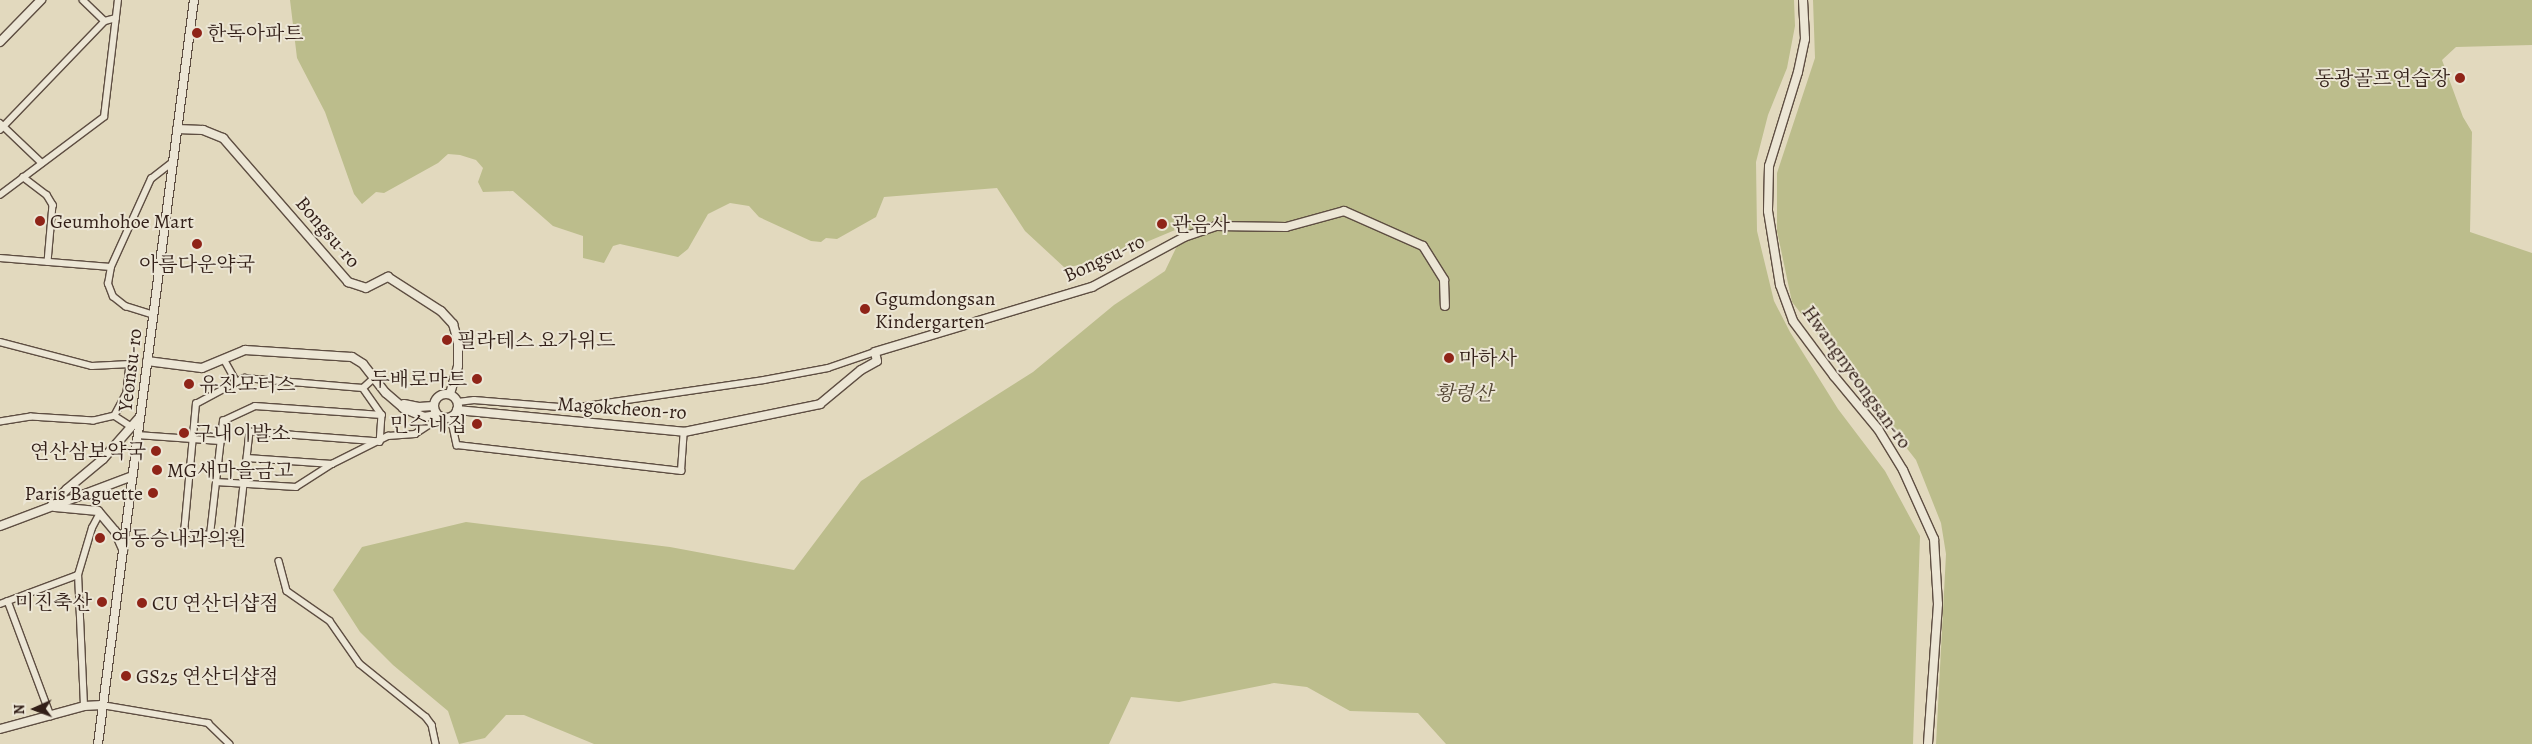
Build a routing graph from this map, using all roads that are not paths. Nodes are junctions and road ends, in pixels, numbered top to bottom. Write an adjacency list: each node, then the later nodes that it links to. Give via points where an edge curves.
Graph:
1 (41, 0): 8 (street)
2 (83, 0): 7 (street)
3 (118, 0): 6 (street)
4 (194, 0): 10 (street, Yeonsu-ro)
5 (1803, 0): 64 (street, Hwangnyeongsan-ro, via 1805,39 1769,166 1768,211 1780,285 1793,321 1878,429 1903,470 1934,539 1938,604)
6 (116, 18): 7 (street); 12 (street, via 104,117)
7 (105, 22): 9 (street)
8 (0, 42)
9 (1, 126): 12 (street)
10 (177, 129): 11 (street, Yeonsu-ro); 27 (street, Bongsu-ro, via 202,130 223,138 348,282 366,288 388,277 441,311 453,324 458,342 458,366)
11 (173, 162): 17 (street, via 151,179); 19 (street, Yeonsu-ro)
12 (42, 163): 13 (street)
13 (23, 177): 14 (street); 16 (street, via 47,195 53,205)
14 (0, 195)
15 (0, 258): 16 (street)
16 (48, 262): 17 (street)
17 (111, 267): 19 (street, via 108,284 113,297 126,307)
18 (1445, 306): 21 (street, Bongsu-ro, via 1444,280 1423,246 1344,212 1286,227 1216,226 1184,237 1092,287)
19 (153, 314): 23 (street, Yeonsu-ro)
20 (0, 342): 32 (street, via 92,366 130,364 127,393)
21 (875, 352): 30 (street, via 828,368 764,380 572,408 474,400); 38 (street, Magokcheon-ro, via 877,361 820,404)
22 (224, 359): 23 (street, via 202,368); 24 (street, via 245,350 352,357 363,364); 25 (street)
23 (147, 361): 34 (street, Yeonsu-ro)
24 (374, 378): 26 (street); 28 (street)
25 (237, 382): 26 (street, via 244,378); 40 (street, via 196,404)
26 (363, 388): 31 (street)
27 (450, 394): 29 (street, via 439,396); 30 (street)
28 (397, 403): 29 (street, via 419,408); 33 (street, via 418,416)
29 (433, 406): 33 (street)
30 (457, 406): 35 (street); 38 (street, Magokcheon-ro)
31 (382, 415): 41 (street, via 254,406 223,421); 42 (street)
32 (115, 416): 36 (street, via 94,421 31,417); 37 (street)
33 (438, 416): 35 (street); 42 (street, via 415,434 397,433)
34 (140, 417): 37 (street); 39 (street, Yeonsu-ro)
35 (451, 417): 38 (street, via 457,445 681,471)
36 (0, 422)
37 (132, 427): 48 (street, via 104,460)
38 (684, 432)
39 (138, 435): 40 (street); 45 (street, Yeonsu-ro)
40 (193, 439): 41 (street); 51 (street, via 184,533)
41 (220, 441): 46 (street)
42 (380, 442): 43 (street, via 250,432); 44 (street)
43 (247, 458): 44 (street); 47 (street)
44 (332, 464): 47 (street, via 296,487)
45 (132, 476): 48 (street); 52 (street, Yeonsu-ro)
46 (216, 482): 47 (street); 51 (street)
47 (244, 483): 51 (street, via 238,538)
48 (51, 506): 49 (street); 50 (street)
49 (100, 513): 52 (street, via 115,531); 54 (street, via 92,528)
50 (0, 526)
51 (210, 535)
52 (123, 549): 57 (street, Yeonsu-ro)
53 (279, 561): 63 (street, via 287,591 330,621 360,664 426,717 432,725)
54 (78, 575): 55 (street); 58 (street)
55 (8, 601): 56 (street); 59 (street)
56 (0, 604)
57 (102, 705): 58 (street); 61 (street, Yeonsu-ro); 62 (street, via 208,723)
58 (84, 706): 59 (street)
59 (51, 716): 60 (street)
60 (0, 729)
61 (98, 744)
62 (230, 744)
63 (436, 744)
64 (1928, 744)

